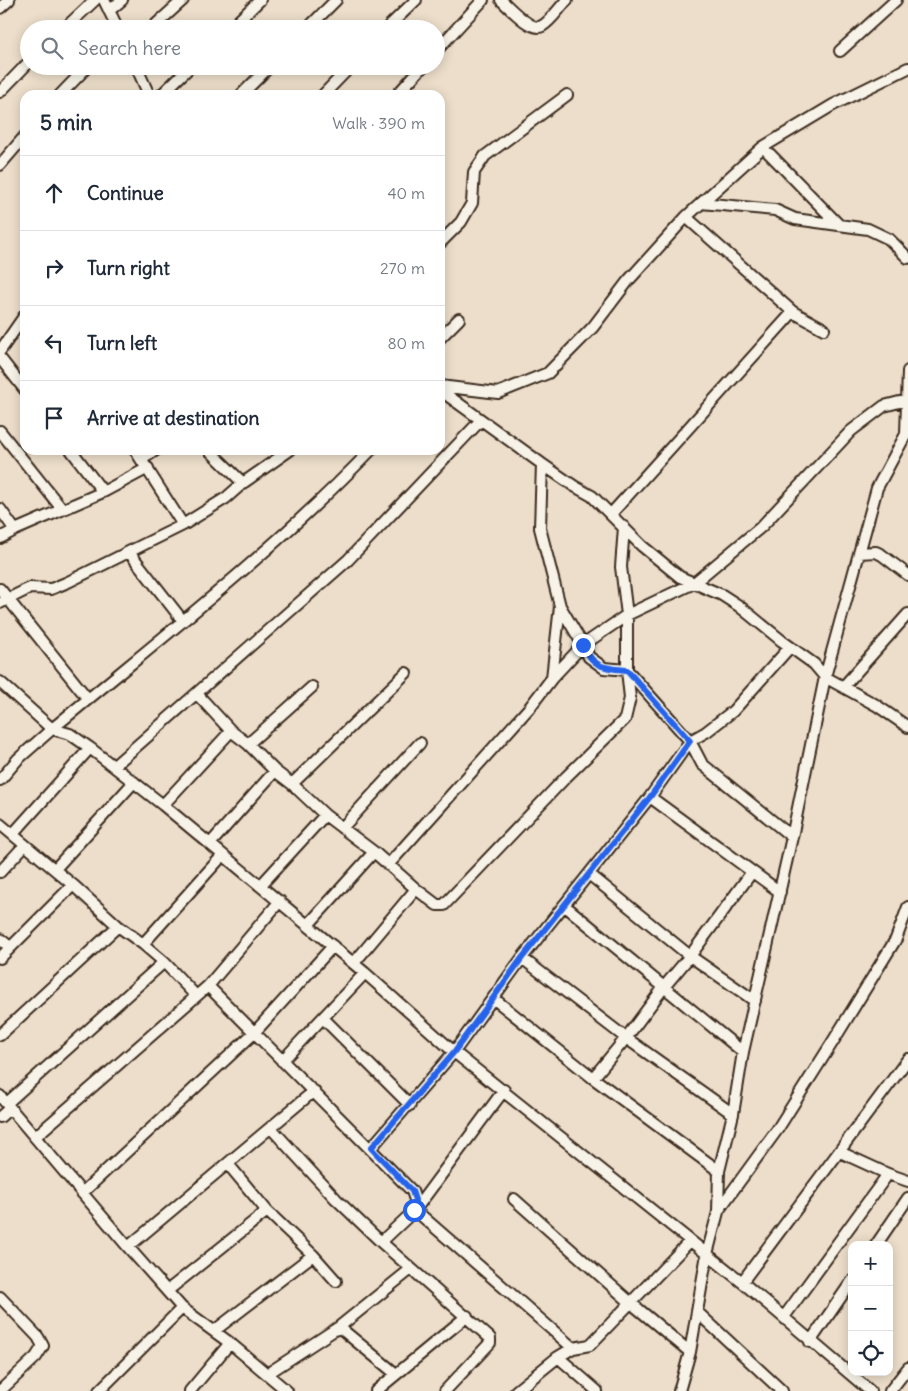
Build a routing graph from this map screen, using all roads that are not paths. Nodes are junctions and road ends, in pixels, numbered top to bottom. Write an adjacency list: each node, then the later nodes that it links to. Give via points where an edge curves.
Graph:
1 (9, 0): 13 (street)
2 (94, 0): 15 (street)
3 (104, 0): 14 (street)
4 (122, 0): 14 (street)
5 (183, 0): 17 (street)
6 (260, 0): 18 (street)
7 (336, 0): 19 (street)
8 (416, 0): 20 (street)
9 (483, 0): 21 (street)
10 (500, 0): 11 (street, via 528,24 537,27 543,25)
11 (566, 0)
12 (896, 0): 22 (street)
13 (0, 8)
14 (109, 11): 16 (street)
15 (73, 20)
16 (114, 20)
17 (161, 20)
18 (239, 20)
19 (317, 20)
20 (395, 20)
21 (445, 41)
22 (840, 51)
23 (908, 68): 40 (street, via 833,105)
24 (20, 71): 37 (street)
25 (80, 75): 31 (street)
26 (140, 75): 32 (street)
27 (182, 75): 33 (street)
28 (261, 75): 34 (street)
29 (342, 75): 35 (street)
30 (415, 75): 36 (street)
31 (66, 90)
32 (147, 90)
33 (167, 90)
34 (246, 90)
35 (328, 90)
36 (401, 90)
37 (0, 92)
38 (567, 95): 45 (street, via 485,156 474,172 472,202 461,222)
39 (20, 142): 41 (street)
40 (762, 147): 42 (street); 44 (street)
41 (0, 165)
42 (701, 203): 43 (street); 44 (street, via 775,210 795,219)
43 (686, 217): 47 (street); 56 (street, via 628,281 593,327 548,373 498,393)
44 (838, 224): 46 (street, via 868,229 889,239)
45 (445, 238)
46 (908, 258)
47 (793, 312): 50 (street); 73 (street)
48 (459, 319): 51 (street)
49 (20, 322): 52 (street)
50 (824, 329)
51 (445, 333)
52 (0, 351)
53 (0, 358): 55 (street)
54 (908, 370): 58 (street)
55 (20, 384)
56 (445, 387)
57 (445, 394): 59 (street)
58 (907, 400): 79 (street, via 906,434 877,488); 81 (street, via 884,406 851,431 761,527)
59 (481, 420): 68 (street); 97 (street, via 348,560)
60 (0, 431): 72 (street)
61 (75, 455): 70 (street)
62 (139, 455): 67 (street)
63 (152, 455): 67 (street)
64 (214, 455): 69 (street)
65 (283, 455): 69 (street)
66 (366, 455): 87 (street, via 267,550)
67 (145, 464): 70 (street); 74 (street)
68 (542, 464): 73 (street, via 592,496); 84 (street, via 540,528)
69 (243, 483): 74 (street, via 226,498)
70 (103, 492): 72 (street)
71 (0, 509): 76 (street)
72 (62, 509): 76 (street)
73 (611, 514): 75 (street)
74 (183, 525): 78 (street)
75 (624, 527): 81 (street, via 662,564 680,577); 86 (street, via 621,567)
76 (15, 530): 77 (street)
77 (0, 538)
78 (129, 552): 83 (street, via 68,582 51,588 30,588); 87 (street)
79 (859, 553): 80 (street, via 876,552); 92 (street)
80 (908, 575)
81 (694, 582): 86 (street); 89 (street, via 739,606)
82 (0, 590): 83 (street)
83 (3, 600): 98 (street)
84 (560, 606): 88 (street); 93 (street)
85 (908, 614): 95 (street)
86 (627, 615): 88 (street); 90 (street)
87 (183, 621): 98 (street)
88 (583, 645): 90 (street, via 589,658 604,668); 93 (street)
89 (790, 647): 92 (street, via 814,664); 102 (street, via 733,711)
90 (627, 670): 102 (street); 129 (street, via 630,698 625,719 452,899 444,905 437,905)
91 (406, 673): 110 (street)
92 (825, 677): 95 (street); 117 (street)
93 (552, 678): 122 (street, via 530,707)
94 (0, 682): 100 (street)
95 (844, 686): 99 (street)
96 (312, 687): 104 (street)
97 (197, 694): 101 (street); 106 (street)
98 (88, 699): 100 (street)
99 (908, 727)
100 (52, 729): 105 (street, via 70,734); 108 (street)
101 (231, 730): 104 (street); 112 (street)
102 (690, 741): 111 (street); 117 (street, via 702,764)
103 (420, 743): 115 (street)
104 (248, 744): 107 (street)
105 (90, 748): 106 (street); 116 (street)
106 (114, 766): 109 (street)
107 (275, 771): 110 (street); 118 (street)
108 (0, 780)
109 (134, 782): 112 (street); 123 (street)
110 (292, 784): 113 (street)
111 (650, 797): 125 (street); 126 (street)
112 (163, 805): 118 (street)
113 (325, 815): 115 (street); 128 (street)
114 (0, 824): 116 (street)
115 (342, 828): 120 (street)
116 (13, 834): 119 (street)
117 (792, 836): 130 (street)
118 (210, 844): 121 (street)
119 (25, 845): 123 (street); 124 (street)
120 (374, 852): 122 (street); 134 (street)
121 (223, 855): 128 (street); 137 (street)
122 (388, 865): 129 (street)
123 (55, 869): 127 (street)
124 (0, 872)
125 (752, 872): 130 (street); 140 (street)
126 (589, 874): 132 (street); 140 (street)
127 (73, 885): 135 (street); 139 (street)
128 (261, 885): 131 (street)
129 (416, 889): 144 (street)
130 (780, 892): 150 (street)
131 (280, 901): 134 (street); 146 (street)
132 (564, 905): 142 (street); 147 (street)
133 (908, 907): 179 (street, via 896,939 842,1027 777,1130)
134 (308, 925): 138 (street)
135 (118, 926): 137 (street); 153 (street)
136 (0, 938): 139 (street)
137 (143, 944): 143 (street)
138 (333, 946): 144 (street); 152 (street)
139 (10, 947): 141 (street)
140 (690, 956): 147 (street); 150 (street)
141 (0, 958)
142 (522, 958): 149 (street); 154 (street)
143 (164, 962): 148 (street); 162 (street)
144 (354, 963): 145 (street)
145 (365, 973): 151 (street); 155 (street)
146 (208, 986): 148 (street); 152 (street)
147 (664, 987): 154 (street); 156 (street)
148 (196, 996): 167 (street)
149 (493, 998): 155 (street); 159 (street)
150 (755, 1001): 156 (street)
151 (323, 1018): 158 (street); 163 (street)
152 (254, 1033): 158 (street); 174 (street)
153 (0, 1035)
154 (626, 1038): 159 (street); 164 (street)
155 (454, 1052): 160 (street); 163 (street)
156 (743, 1052): 164 (street)
157 (908, 1060): 169 (street)
158 (282, 1061): 161 (street)
159 (593, 1078): 171 (street)
160 (504, 1090): 177 (street); 180 (street)
161 (314, 1091): 166 (street); 168 (street)
162 (6, 1102): 165 (street); 167 (street)
163 (410, 1105): 168 (street)
164 (733, 1114): 171 (street)
165 (0, 1117)
166 (271, 1128): 170 (street); 182 (street, via 336,1200)
167 (36, 1136): 174 (street)
168 (371, 1148): 177 (street, via 412,1191)
169 (840, 1152): 172 (street); 188 (street)
170 (228, 1164): 178 (street); 183 (street)
171 (719, 1171): 179 (street)
172 (888, 1174): 173 (street); 196 (street)
173 (908, 1181)
174 (82, 1193): 183 (street)
175 (908, 1198): 181 (street)
176 (514, 1199): 192 (street)
177 (414, 1210): 182 (street); 201 (street)
178 (267, 1211): 185 (street); 190 (street)
179 (718, 1212): 184 (street)
180 (690, 1240): 184 (street); 192 (street)
181 (879, 1241)
182 (381, 1242): 186 (street)
183 (128, 1247): 190 (street)
184 (708, 1254): 188 (street); 194 (street)
185 (313, 1255): 187 (street); 198 (street)
186 (410, 1268): 195 (street); 197 (street)
187 (336, 1281)
188 (742, 1282): 196 (street)
189 (849, 1286): 199 (street)
190 (167, 1291): 193 (street)
191 (0, 1297): 208 (street, via 43,1346 36,1357)
192 (631, 1304): 201 (street, via 590,1345); 202 (street)
193 (182, 1308): 198 (street); 209 (street)
194 (697, 1312): 202 (street); 216 (street)
195 (467, 1316): 206 (street); 212 (street, via 487,1334 490,1343)
196 (784, 1318): 199 (street)
197 (339, 1327): 205 (street); 206 (street)
198 (214, 1332): 200 (street)
199 (810, 1342): 217 (street)
200 (230, 1343): 205 (street); 210 (street)
201 (573, 1348): 203 (street)
202 (690, 1352): 215 (street)
203 (558, 1357): 213 (street); 214 (street)
204 (908, 1368): 218 (street)
205 (267, 1374): 211 (street)
206 (396, 1374): 207 (street)
207 (380, 1390)
208 (0, 1391)
209 (99, 1391)
210 (190, 1391)
211 (287, 1391)
212 (445, 1391)
213 (516, 1391)
214 (597, 1391)
215 (679, 1391)
216 (782, 1391)
217 (870, 1391)
218 (890, 1391)

